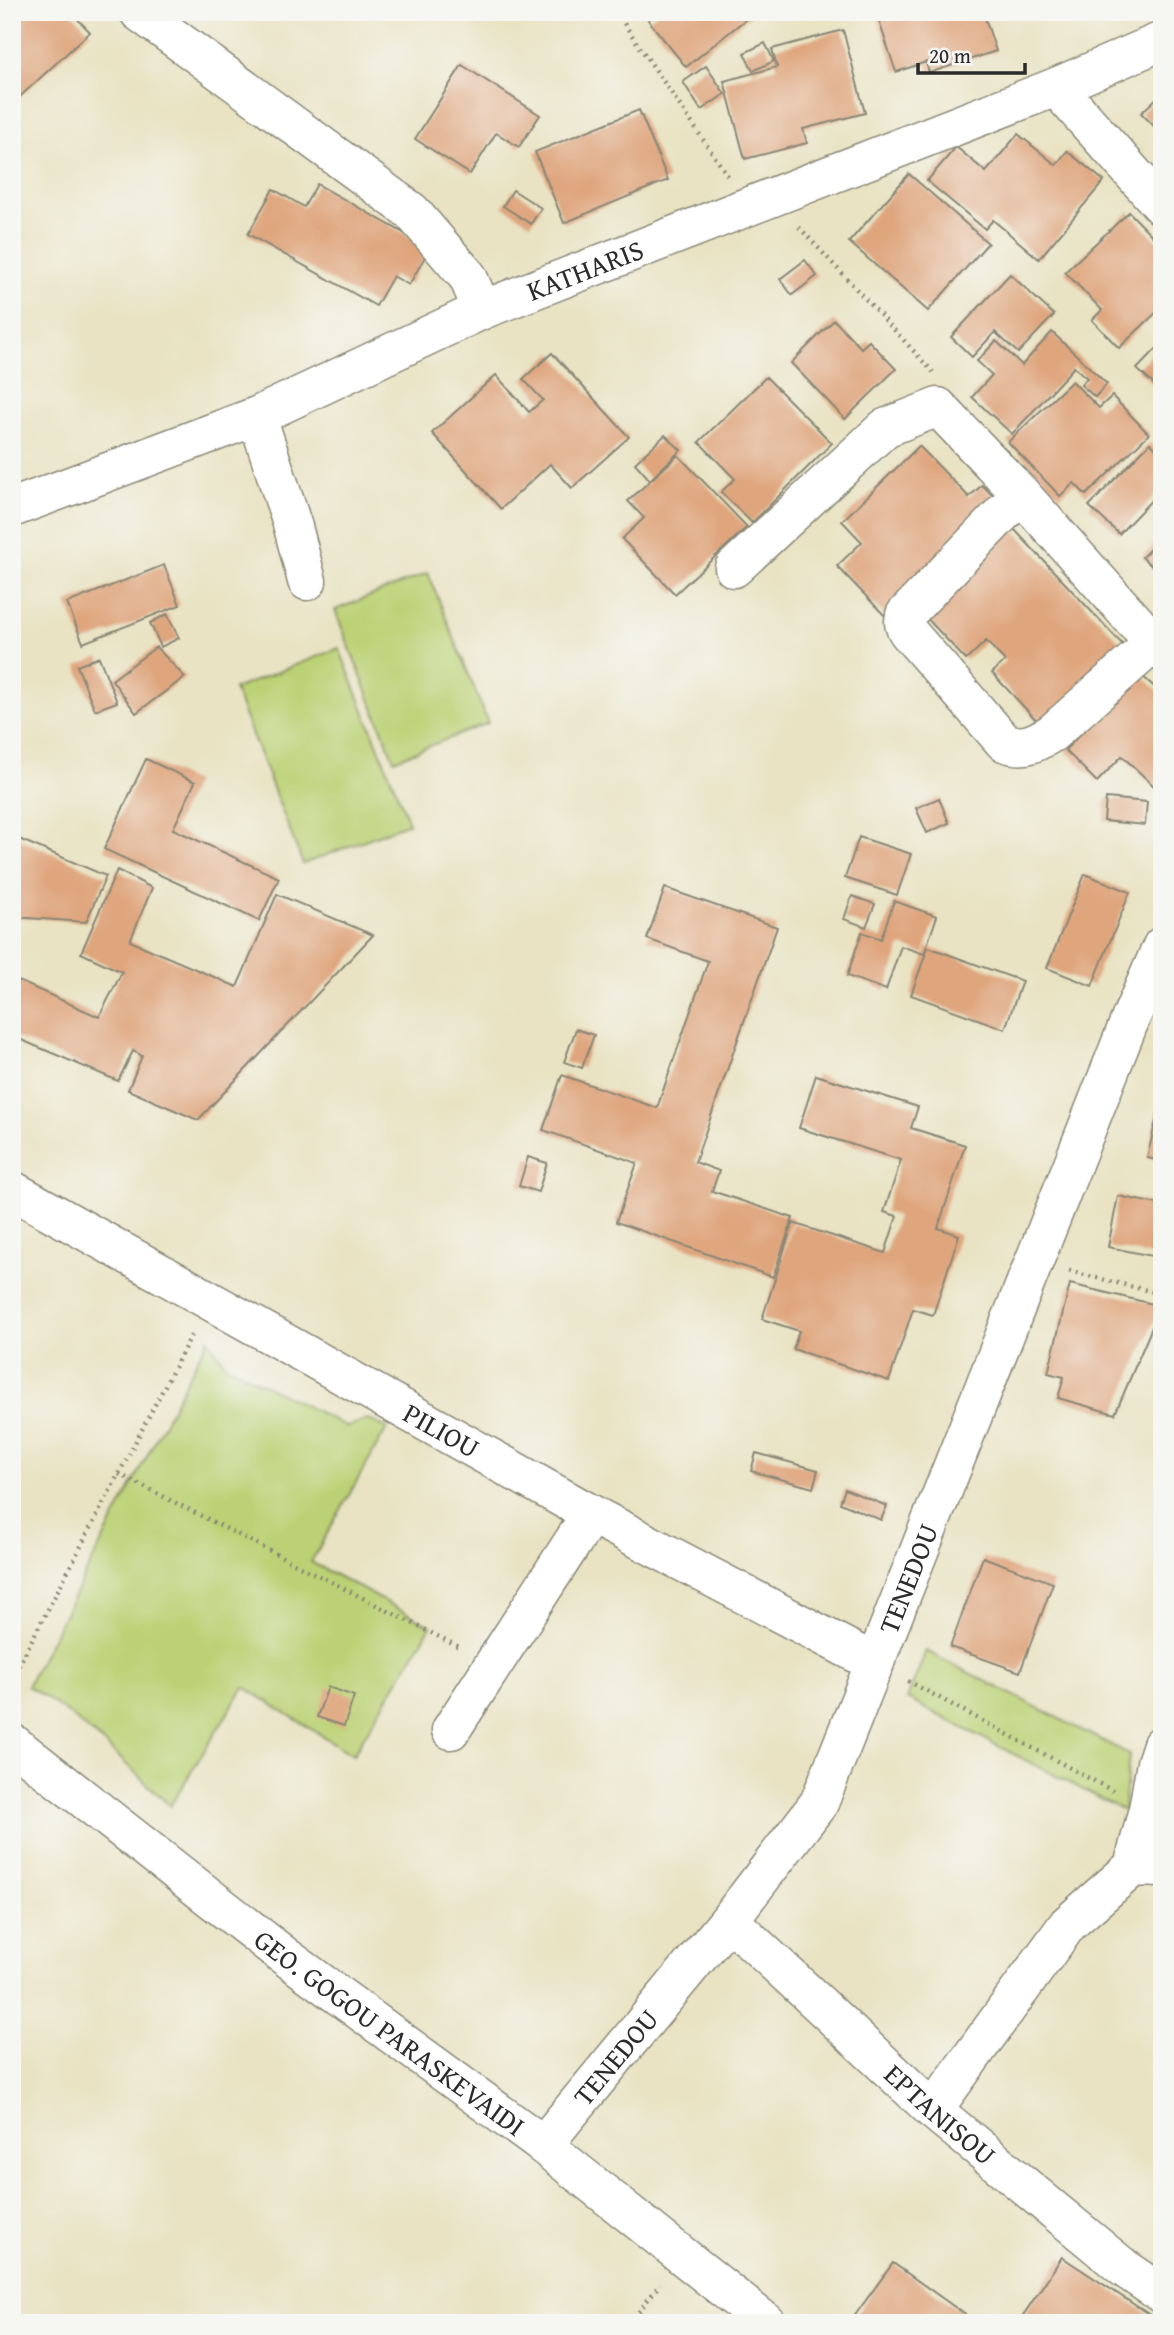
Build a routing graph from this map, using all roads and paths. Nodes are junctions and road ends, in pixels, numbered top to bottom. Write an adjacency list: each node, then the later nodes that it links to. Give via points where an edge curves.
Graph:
1 (139, 12): 7 (street, via 411,211 468,277)
2 (617, 12): 5 (path)
3 (1162, 41): 4 (street, KATHARIS)
4 (1056, 87): 5 (street, KATHARIS); 6 (street)
5 (760, 202): 7 (street, KATHARIS); 8 (path, via 941,381)
6 (1162, 206)
7 (482, 310): 9 (street, KATHARIS)
8 (937, 407): 10 (street); 12 (street, via 885,428)
9 (257, 416): 11 (street, KATHARIS); 13 (street)
10 (1021, 494): 14 (street); 14 (street, via 904,621 908,632 1004,742 1033,745)
11 (12, 508)
12 (734, 568)
13 (307, 581)
14 (1158, 647)
15 (1162, 946): 16 (street, TENEDOU)
16 (1147, 1019): 18 (street, TENEDOU)
17 (12, 1190): 20 (street, PILIOU)
18 (1034, 1262): 19 (path); 23 (street, TENEDOU)
19 (1162, 1294)
20 (209, 1300): 21 (path); 22 (street, PILIOU)
21 (118, 1474): 24 (path); 25 (path)
22 (591, 1514): 23 (street, PILIOU); 24 (street)
23 (875, 1663): 29 (path); 31 (street, TENEDOU, via 819,1802)
24 (493, 1665): 26 (street)
25 (12, 1678)
26 (451, 1730)
27 (12, 1742): 33 (street, GEO. GOGOU PARASKEVAIDI, via 282,1954)
28 (1162, 1745): 29 (street)
29 (1148, 1809): 30 (street)
30 (1147, 1868): 32 (street, via 1068,1924)
31 (729, 1920): 32 (street, EPTANISOU); 33 (street, TENEDOU)
32 (933, 2110): 35 (street, EPTANISOU, via 1124,2268)
33 (543, 2145): 34 (street, GEO. GOGOU PARASKEVAIDI)
34 (683, 2256): 36 (path); 37 (street, GEO. GOGOU PARASKEVAIDI)
35 (1162, 2294)
36 (629, 2323)
37 (767, 2323)

